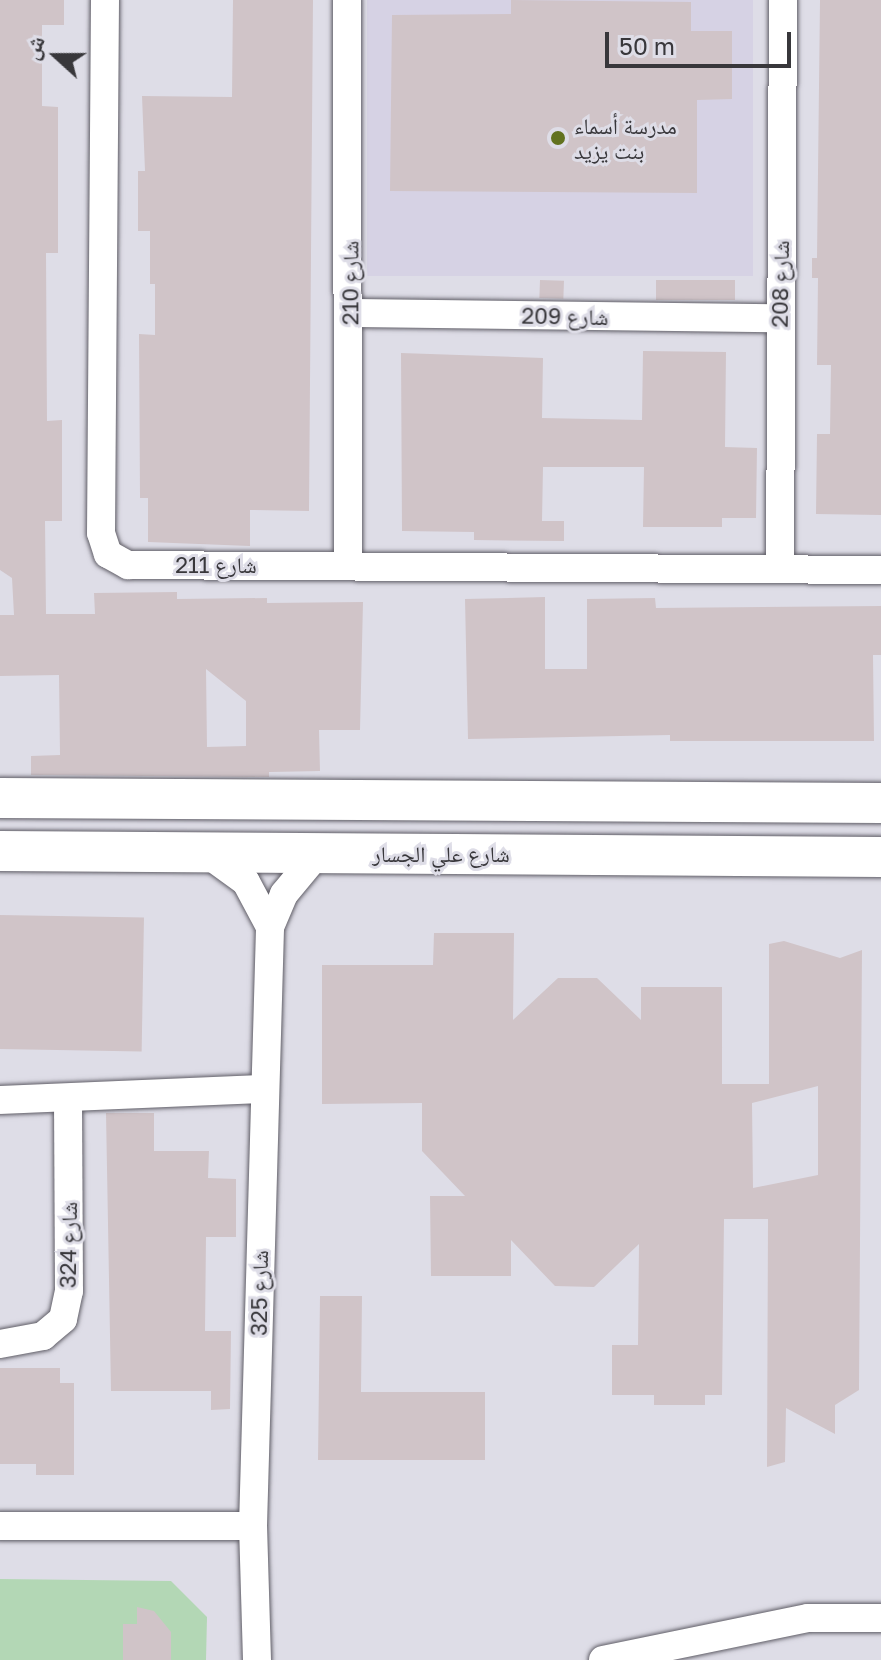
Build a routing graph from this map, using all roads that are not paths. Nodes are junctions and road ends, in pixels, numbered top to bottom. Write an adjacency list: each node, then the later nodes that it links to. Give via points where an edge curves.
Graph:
1 (105, 0): 6 (street, شارع 211, via 101,533 108,554 128,565)
2 (347, 0): 4 (street, شارع 210)
3 (783, 0): 5 (street, شارع 208)
4 (350, 313): 5 (street, شارع 209); 6 (street, شارع 210)
5 (780, 318): 7 (street, شارع 208)
6 (348, 566): 7 (street, شارع 211)
7 (780, 568): 8 (street, شارع 211)
8 (881, 570)
9 (0, 798): 10 (street)
10 (881, 803)
11 (0, 851): 12 (street, شارع علي الجسار)
12 (206, 852): 13 (street, شارع علي الجسار); 15 (street, شارع 325, via 246,882)
13 (318, 853): 14 (street, شارع علي الجسار); 15 (street, شارع 325, via 284,894)
14 (881, 857)
15 (270, 927): 16 (street, شارع 325)
16 (265, 1089): 18 (street); 21 (street, شارع 325)
17 (0, 1100): 18 (street)
18 (68, 1100): 19 (street, شارع 324, via 69,1291 63,1319 43,1336)
19 (0, 1344)
20 (0, 1526): 21 (street)
21 (253, 1526): 23 (street, شارع 325)
22 (881, 1618): 24 (street, via 808,1618)
23 (257, 1660)
24 (603, 1660)

